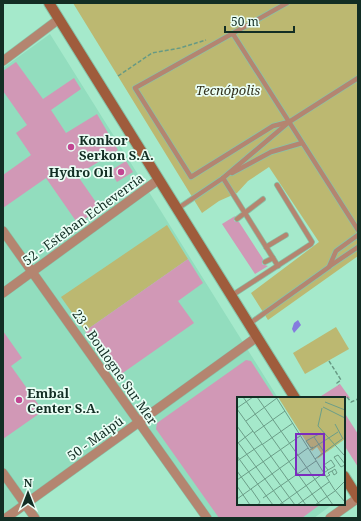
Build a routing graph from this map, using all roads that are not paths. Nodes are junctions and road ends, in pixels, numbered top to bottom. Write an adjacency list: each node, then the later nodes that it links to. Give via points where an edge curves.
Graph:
1 (49, 3): 3 (main road)
2 (287, 3): 4 (lane)
3 (59, 19): 5 (street); 10 (main road)
4 (233, 34): 7 (lane); 7 (lane, via 135,88 192,177 273,126)
5 (3, 60)
6 (358, 78): 7 (lane)
7 (289, 122): 8 (lane); 9 (lane)
8 (302, 143): 9 (lane, via 271,152); 16 (lane)
9 (223, 178): 13 (lane); 14 (lane)
10 (158, 180): 13 (main road); 26 (street, 52 - Esteban Echeverría)
11 (277, 185): 24 (lane, via 312,242)
12 (263, 199): 14 (lane)
13 (177, 209): 28 (main road)
14 (245, 213): 15 (lane); 20 (lane)
15 (237, 219)
16 (358, 230)
17 (3, 231): 26 (street, 23 - Boulogne Sur Mer)
18 (286, 235): 20 (lane)
19 (358, 235): 25 (lane, via 336,251)
20 (266, 247): 22 (lane)
21 (358, 247): 25 (lane)
22 (273, 258): 23 (lane); 24 (lane)
23 (265, 262)
24 (278, 266): 28 (lane)
25 (329, 268): 29 (lane)
26 (32, 272): 27 (street, 52 - Esteban Echeverría); 32 (street, 23 - Boulogne Sur Mer)
27 (3, 293)
28 (231, 296): 29 (main road)
29 (249, 324): 30 (main road)
30 (257, 337): 31 (main road); 32 (street, 50 - Maipú)
31 (294, 397)
32 (138, 422): 36 (street, 50 - Maipú); 39 (street, 23 - Boulogne Sur Mer)
33 (3, 473): 36 (street)
34 (345, 478): 35 (main road)
35 (358, 498): 40 (street)
36 (25, 504): 37 (street, 50 - Maipú); 38 (street)
37 (6, 518)
38 (35, 518)
39 (207, 518)
40 (330, 518)

